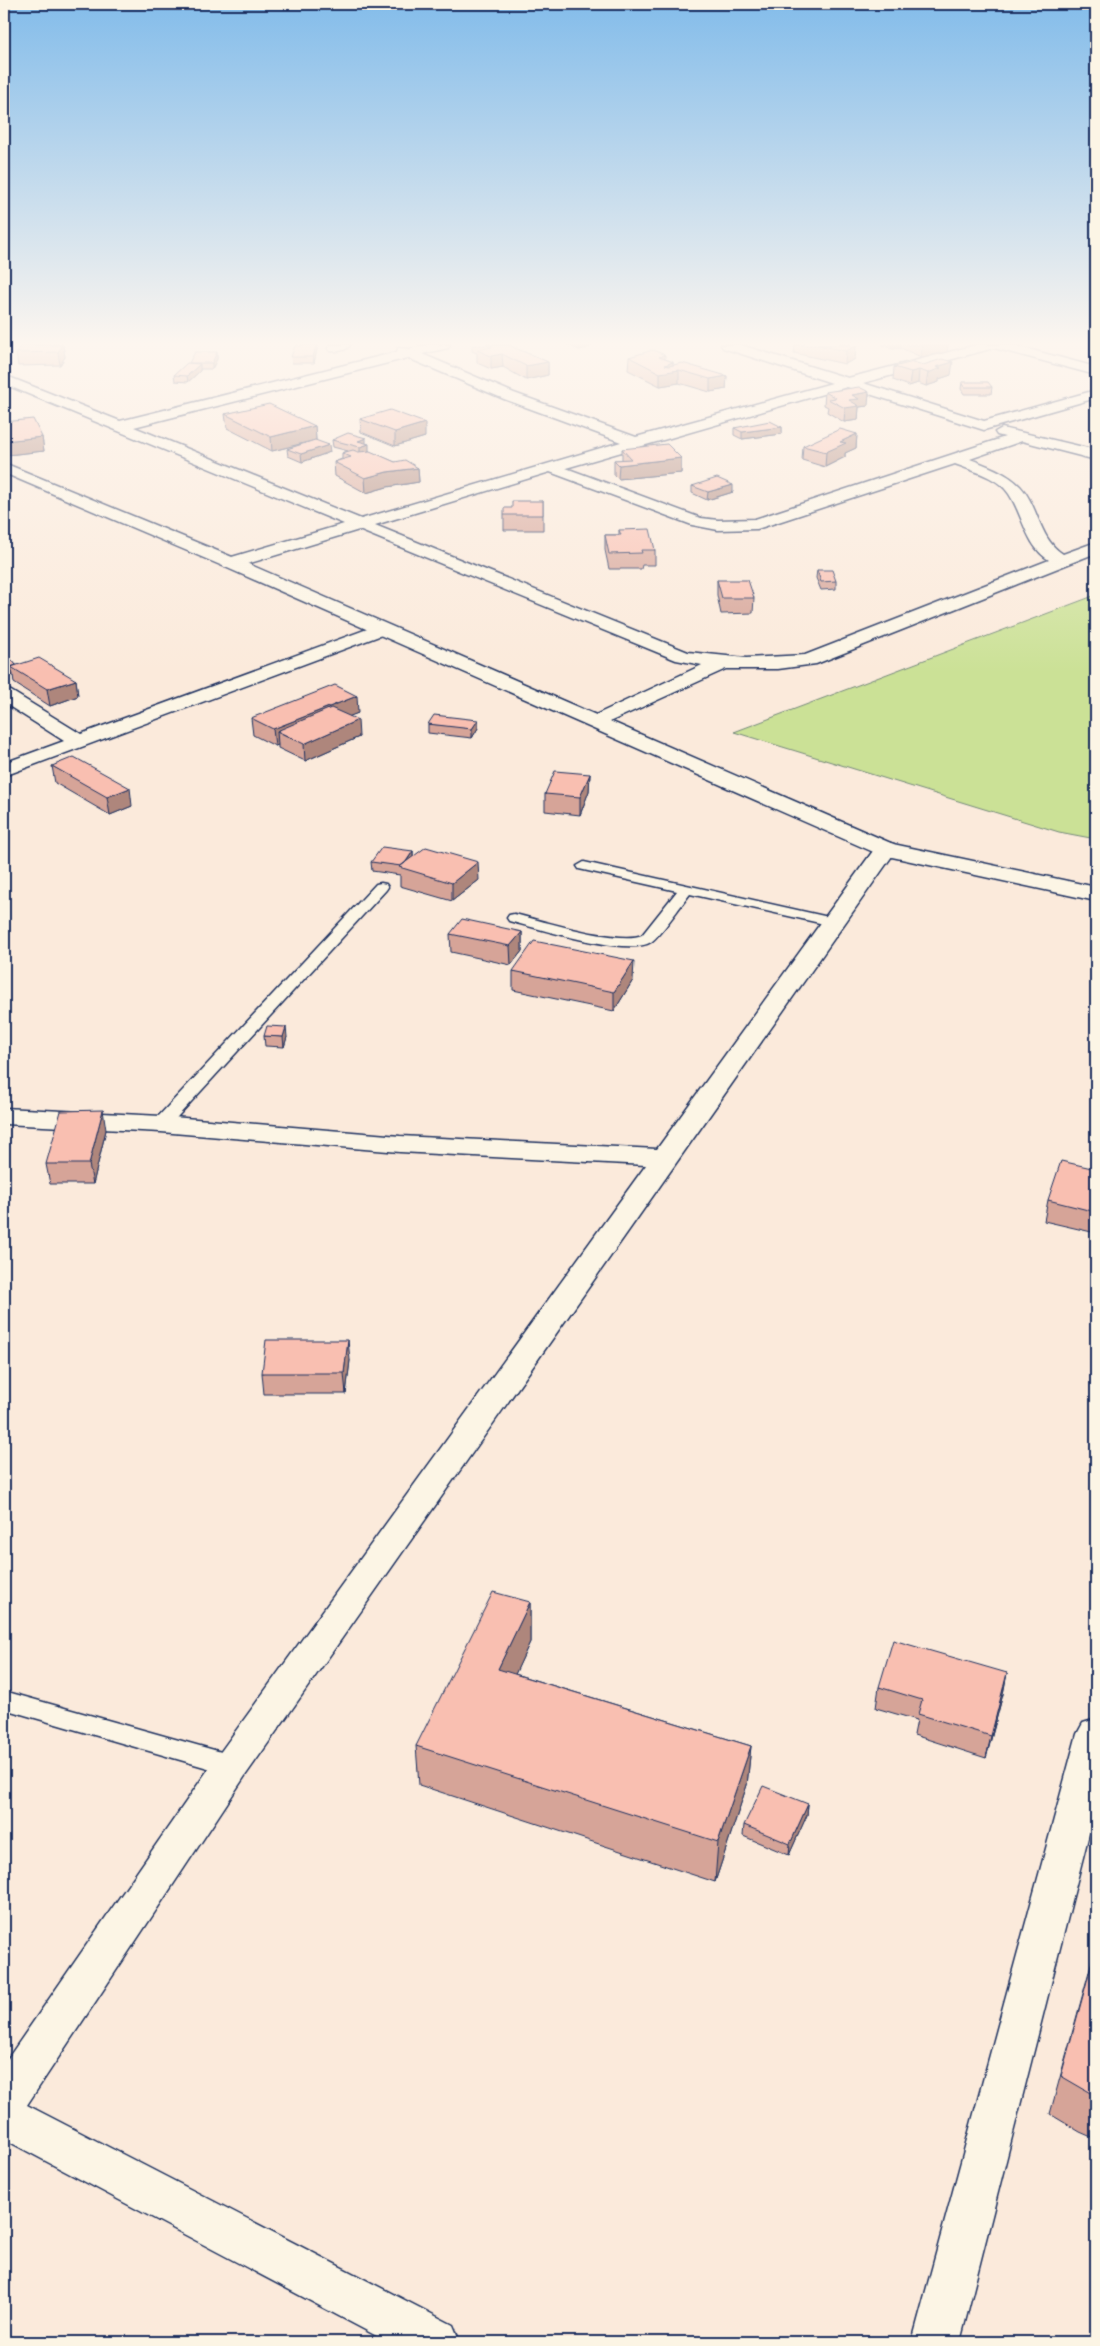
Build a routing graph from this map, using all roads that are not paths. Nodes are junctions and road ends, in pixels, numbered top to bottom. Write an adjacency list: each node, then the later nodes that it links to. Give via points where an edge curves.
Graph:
1 (189, 454): 7 (street)
2 (593, 454): 5 (street)
3 (970, 454): 4 (street)
4 (957, 459): 5 (street, via 756,524 741,526 698,522); 9 (street, via 994,474 1015,490 1045,550)
5 (550, 467): 7 (street)
6 (4, 468): 10 (street)
7 (363, 524): 10 (street); 12 (street, via 683,656)
8 (1096, 548): 9 (street)
9 (1063, 560): 12 (street, via 809,660 782,664)
10 (231, 563): 11 (street)
11 (381, 629): 14 (street); 15 (street)
12 (725, 662): 14 (street)
13 (4, 695): 15 (street)
14 (596, 722): 17 (street)
15 (78, 741): 16 (street)
16 (4, 770)
17 (886, 849): 21 (street); 23 (street)
18 (584, 866): 20 (lane)
19 (381, 887): 25 (lane)
20 (686, 889): 22 (lane, via 647,938 638,942 616,942); 23 (lane)
21 (1096, 894)
22 (514, 918)
23 (833, 922): 26 (street)
24 (4, 1116): 25 (street)
25 (160, 1124): 26 (street, via 400,1144)
26 (666, 1158): 29 (street)
27 (4, 1700): 29 (lane)
28 (1096, 1734): 33 (street)
29 (232, 1765): 30 (street)
30 (4, 2101)
31 (4, 2116): 32 (street)
32 (436, 2342)
33 (936, 2342)

